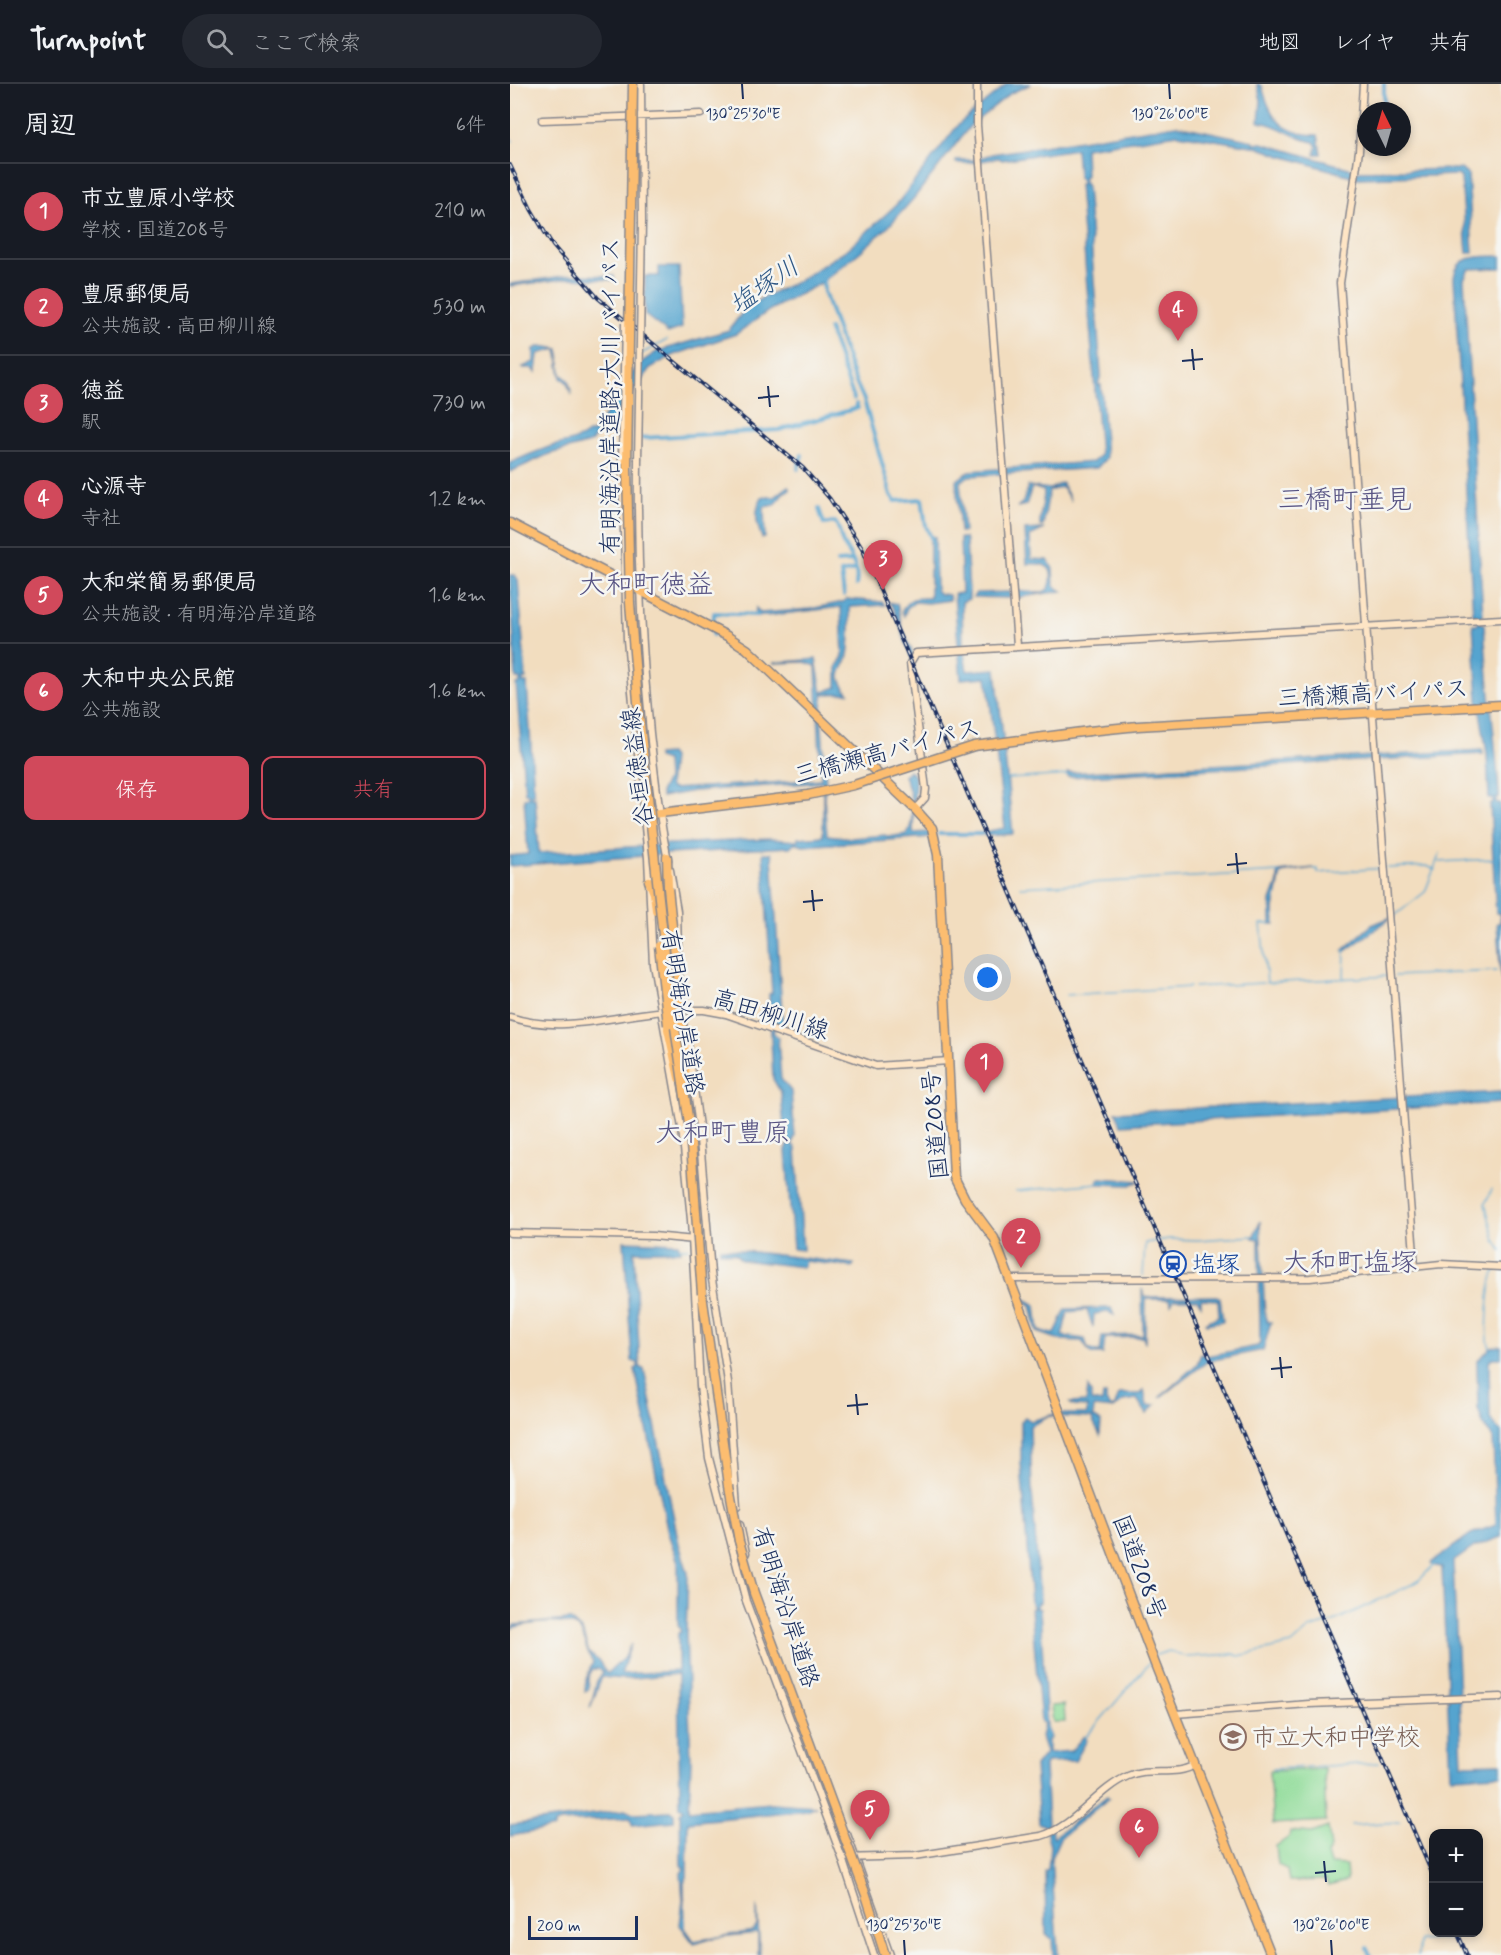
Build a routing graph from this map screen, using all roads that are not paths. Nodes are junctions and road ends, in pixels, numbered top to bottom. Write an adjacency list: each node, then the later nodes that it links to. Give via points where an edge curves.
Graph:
1 (631, 84): 7 (main road, 谷垣徳益線); 25 (highway, 有明海沿岸道路;大川バイパス, bridge, via 627,532)
2 (641, 84): 6 (main road, 谷垣徳益線)
3 (977, 84): 18 (main road)
4 (1363, 84): 15 (main road, via 1340,283)
5 (701, 114): 6 (main road)
6 (641, 116): 7 (main road); 11 (main road, 谷垣徳益線, bridge)
7 (629, 117): 8 (main road); 9 (main road, 谷垣徳益線, bridge)
8 (542, 120)
9 (623, 521): 11 (main road); 12 (main road, 谷垣徳益線)
10 (510, 523): 12 (highway, 国道208号)
11 (637, 530): 13 (main road, 谷垣徳益線)
12 (624, 581): 13 (highway, 国道208号); 16 (main road, 谷垣徳益線)
13 (639, 591): 17 (main road, 谷垣徳益線); 23 (highway, 国道208号, via 747,649)
14 (1501, 619): 15 (main road)
15 (1365, 626): 18 (main road); 22 (main road)
16 (627, 640): 17 (main road); 20 (main road, 谷垣徳益線)
17 (642, 643): 19 (main road, 谷垣徳益線)
18 (1017, 645): 23 (main road, via 915,653 909,663 926,789 925,798)
19 (644, 673): 20 (main road, 谷垣徳益線); 24 (main road, 谷垣徳益線)
20 (630, 674): 25 (main road, 谷垣徳益線)
21 (1501, 707): 22 (highway, 三橋瀬高バイパス)
22 (1373, 714): 24 (highway, 三橋瀬高バイパス, bridge, via 1089,731 974,746 854,785 808,795); 37 (main road)
23 (915, 809): 32 (highway, 国道208号, via 928,822 936,839)
24 (659, 812): 25 (highway, 三橋瀬高バイパス); 26 (main road, 谷垣徳益線)
25 (647, 815): 27 (main road, 谷垣徳益線); 33 (highway, 有明海沿岸道路;大川バイパス, bridge)
26 (667, 857): 29 (main road, 有明海沿岸道路, via 677,911); 33 (highway, bridge)
27 (648, 858): 28 (main road, 有明海沿岸道路)
28 (649, 881): 30 (main road, 有明海沿岸道路, via 653,964); 33 (highway, bridge, via 654,892 664,1006)
29 (684, 1010): 30 (main road, 高田柳川線); 32 (main road, 高田柳川線, via 714,1010 876,1066); 36 (main road, 有明海沿岸道路)
30 (661, 1011): 31 (main road, 高田柳川線, via 568,1023); 35 (main road, 有明海沿岸道路, via 678,1101)
31 (510, 1017)
32 (949, 1061): 39 (highway, 国道208号, via 956,1182 994,1238)
33 (690, 1131): 40 (highway, bridge)
34 (510, 1233): 35 (main road)
35 (693, 1240): 36 (main road); 40 (main road, 有明海沿岸道路)
36 (708, 1243): 45 (main road, 有明海沿岸道路, via 728,1382 736,1501 746,1552 771,1630)
37 (1415, 1267): 38 (main road); 39 (main road, via 1310,1278)
38 (1501, 1267)
39 (1010, 1279): 42 (highway, 国道208号)
40 (698, 1298): 44 (main road, 有明海沿岸道路, via 700,1386 709,1458 732,1552 746,1601); 49 (highway, bridge, via 739,1541 754,1593)
41 (1501, 1697): 42 (main road)
42 (1175, 1714): 43 (highway, 国道208号)
43 (1195, 1765): 45 (main road, via 1186,1770 1127,1776 1059,1829 1044,1836 915,1856); 51 (highway, 国道208号)
44 (842, 1858): 45 (main road); 47 (main road, 有明海沿岸道路)
45 (858, 1859): 46 (main road, 有明海沿岸道路)
46 (880, 1921): 47 (main road); 50 (main road, 有明海沿岸道路)
47 (866, 1927): 48 (main road, 有明海沿岸道路)
48 (874, 1955)
49 (885, 1955)
50 (890, 1955)
51 (1270, 1955)

